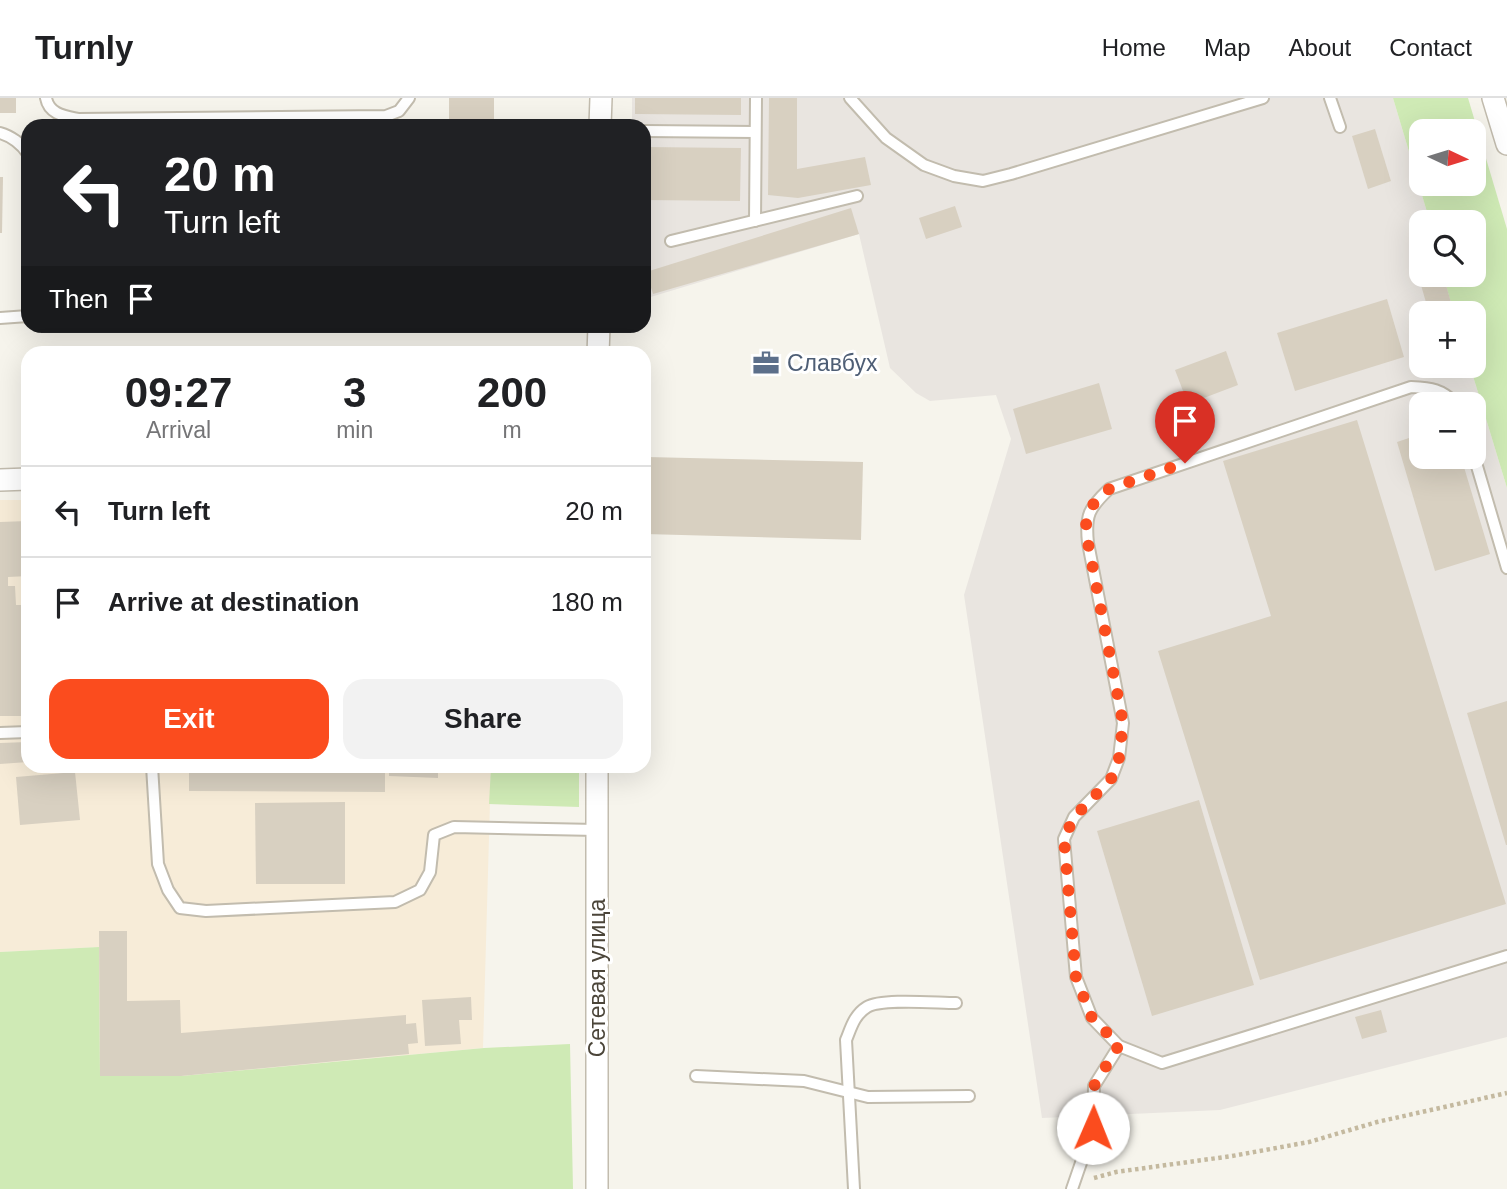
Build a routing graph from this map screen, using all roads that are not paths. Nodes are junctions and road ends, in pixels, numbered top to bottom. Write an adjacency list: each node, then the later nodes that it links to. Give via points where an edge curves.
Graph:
1 (46, 98): 2 (lane, via 56,114 78,119 386,116 399,111)
2 (409, 98)
3 (601, 98): 10 (street)
4 (755, 98): 13 (lane)
5 (850, 98): 9 (lane, via 886,138 924,165 983,181)
6 (1264, 98): 9 (lane)
7 (1330, 98): 11 (lane)
8 (1493, 98): 15 (street)
9 (1250, 100)
10 (600, 119)
11 (1340, 127)
12 (651, 131): 13 (lane)
13 (755, 132): 18 (lane)
14 (0, 133): 16 (lane)
15 (1507, 144)
16 (21, 146)
17 (857, 196): 18 (lane)
18 (755, 221): 19 (lane)
19 (671, 241)
20 (21, 316): 21 (lane)
21 (0, 318)
22 (1440, 392): 34 (lane, via 1411,387 1109,489 1088,514 1088,543 1123,723 1111,779 1074,817 1064,839 1076,978 1092,1018)
23 (1478, 469): 26 (lane)
24 (21, 479): 25 (street)
25 (0, 480)
26 (1507, 568)
27 (21, 732): 28 (lane)
28 (0, 733)
29 (152, 773): 31 (lane, via 158,864 180,908 193,910 395,902 420,890 430,872 434,835 454,827)
30 (597, 773): 31 (street, Сетевая улица)
31 (597, 830): 39 (street, Сетевая улица)
32 (1507, 956): 34 (lane, via 1162,1063)
33 (956, 1003): 36 (lane, via 867,1007 854,1020 846,1040)
34 (1119, 1045): 38 (lane, via 1094,1086 1093,1128)
35 (696, 1076): 36 (lane, via 804,1081)
36 (849, 1093): 37 (lane, via 868,1097); 40 (lane)
37 (969, 1096)
38 (1073, 1186)
39 (597, 1189)
40 (854, 1189)

